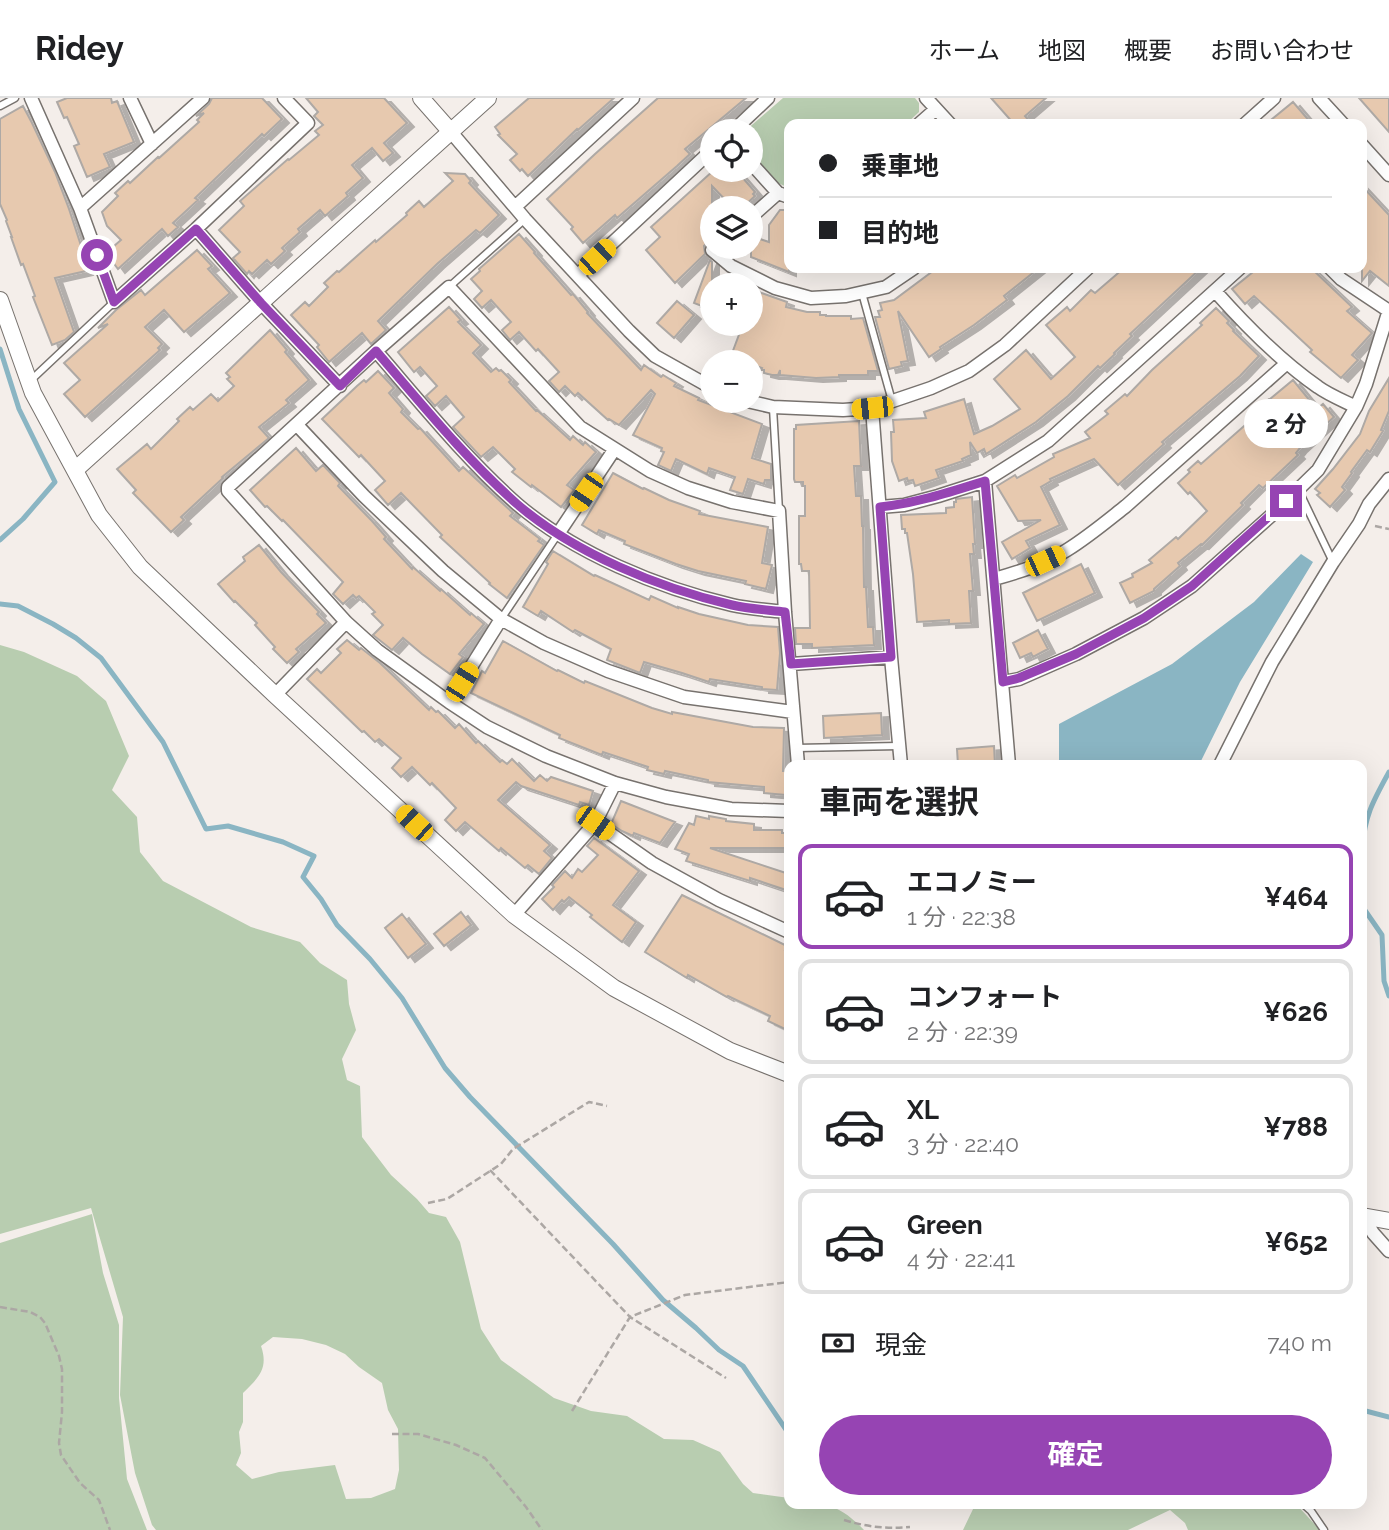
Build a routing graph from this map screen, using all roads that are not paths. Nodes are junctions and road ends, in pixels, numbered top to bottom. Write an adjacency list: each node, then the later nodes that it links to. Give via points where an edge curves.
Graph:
1 (15, 98): 13 (lane)
2 (32, 98): 28 (street)
3 (130, 98): 21 (street)
4 (203, 98): 21 (street)
5 (284, 98): 31 (street, via 308,123)
6 (421, 98): 20 (street)
7 (488, 98): 20 (street)
8 (633, 98): 27 (street)
9 (768, 98): 15 (street)
10 (926, 98): 14 (street)
11 (1274, 98): 18 (street)
12 (1319, 98): 19 (street)
13 (0, 106)
14 (936, 109): 16 (street); 17 (street)
15 (746, 119)
16 (925, 119)
17 (945, 119)
18 (1251, 119)
19 (1338, 119)
20 (451, 132): 27 (street); 43 (street)
21 (152, 144): 28 (street)
22 (1367, 151): 25 (street)
23 (700, 161): 37 (street)
24 (763, 175): 26 (street)
25 (1389, 175)
26 (784, 195): 29 (street)
27 (515, 207): 30 (street)
28 (80, 208): 42 (street)
29 (763, 209)
30 (525, 219): 37 (street); 38 (lane)
31 (196, 229): 42 (street); 43 (street)
32 (723, 259): 40 (street, via 775,288 810,298)
33 (907, 273): 40 (street, via 886,288)
34 (1083, 273): 50 (street, via 1005,345 969,371)
35 (1235, 273): 39 (street)
36 (1335, 273): 44 (street)
37 (578, 275): 47 (street, via 655,356)
38 (449, 287): 45 (street); 56 (street, via 580,427)
39 (1215, 291): 46 (street); 59 (street, via 1048,441)
40 (862, 293): 50 (lane)
41 (0, 300): 48 (street)
42 (114, 302): 48 (lane)
43 (261, 303): 49 (street); 57 (street)
44 (1389, 310): 53 (street)
45 (376, 351): 49 (street); 63 (street, via 467,455 518,505)
46 (1287, 363): 53 (street, via 1319,389); 65 (street, via 1104,524 1065,551)
47 (700, 381)
48 (29, 382): 57 (street)
49 (340, 386): 55 (street)
50 (892, 401): 54 (street)
51 (763, 405): 52 (street)
52 (773, 407): 54 (street); 62 (lane)
53 (1356, 407): 60 (street, via 1318,470)
54 (872, 408): 61 (street)
55 (297, 425): 67 (street, via 443,571); 68 (street, via 228,491)
56 (614, 450): 62 (street, via 688,488); 63 (street)
57 (75, 470): 72 (street, via 99,515 140,567)
58 (1389, 479): 64 (street)
59 (985, 481): 61 (street, via 904,505); 65 (street)
60 (1298, 489): 64 (lane); 71 (street, via 1192,586 1144,618 1076,654)
61 (880, 507): 69 (street)
62 (779, 511): 66 (street)
63 (558, 534): 66 (street, via 631,573 678,590 735,606); 67 (lane)
64 (1333, 562): 80 (street, via 1272,662)
65 (994, 579): 71 (street)
66 (785, 612): 70 (street)
67 (501, 619): 73 (street); 74 (street, via 608,671 684,697)
68 (346, 622): 72 (street); 73 (street)
69 (891, 657): 70 (street); 75 (street)
70 (791, 664): 74 (street)
71 (1003, 682): 79 (street)
72 (275, 695): 84 (street)
73 (449, 702): 81 (street, via 546,756)
74 (793, 712): 76 (street)
75 (899, 746): 76 (lane); 78 (street)
76 (796, 748): 77 (street)
77 (797, 760)
78 (900, 760)
79 (1009, 760)
80 (1223, 760)
81 (615, 783): 82 (street, via 731,809); 83 (street)
82 (784, 811)
83 (595, 823): 84 (street); 85 (street, via 652,863)
84 (514, 915): 86 (street, via 614,988 730,1051)
85 (784, 930)
86 (784, 1072)
87 (1367, 1217): 88 (street)
88 (1389, 1221)
89 (1367, 1224): 90 (street)
90 (1389, 1251)
91 (1309, 1509): 92 (lane)
92 (1324, 1530)

